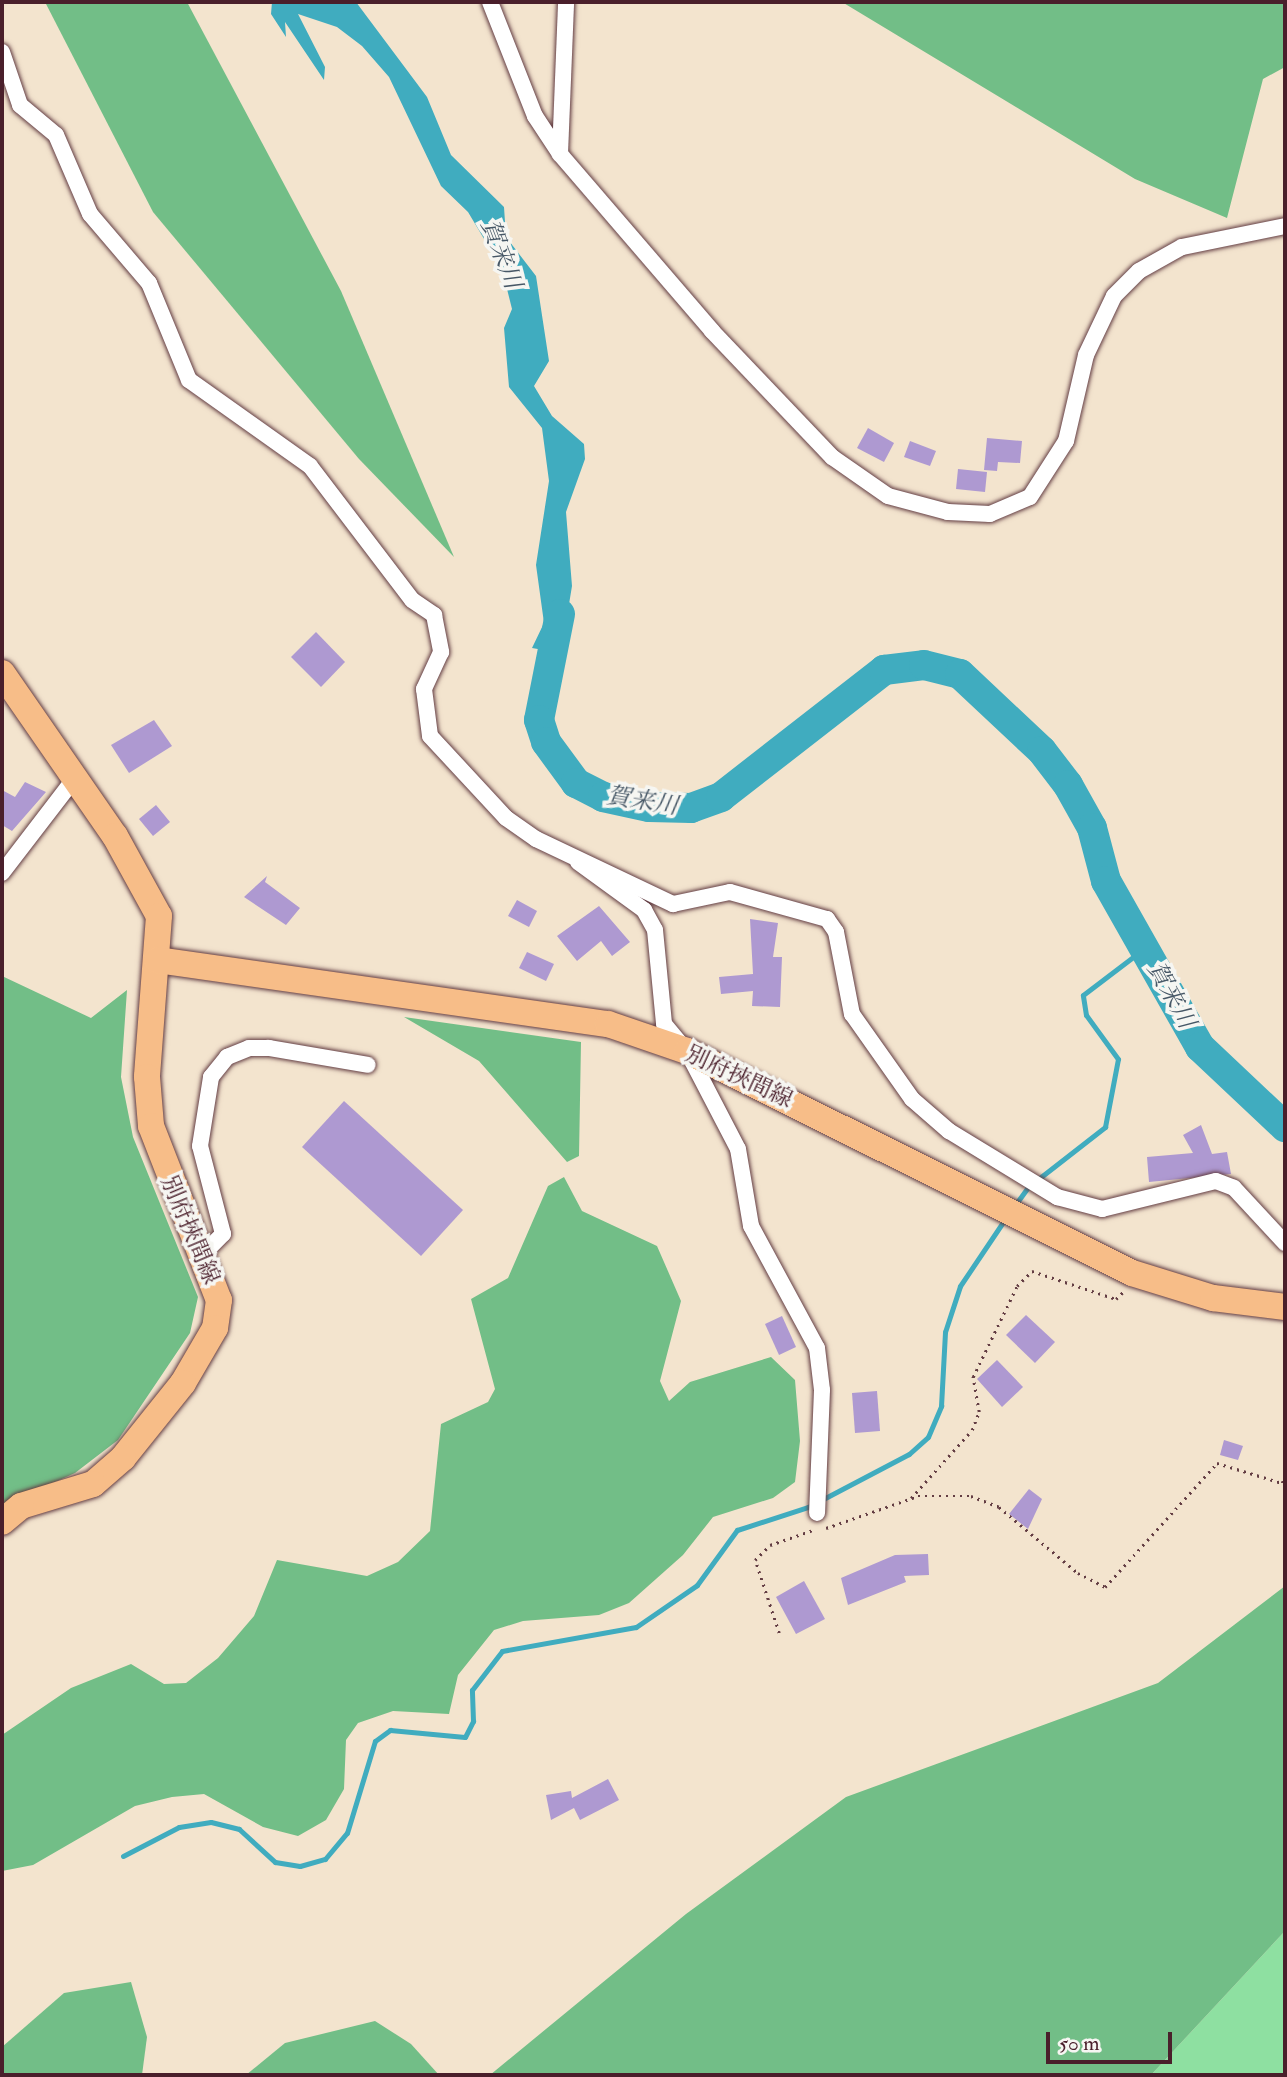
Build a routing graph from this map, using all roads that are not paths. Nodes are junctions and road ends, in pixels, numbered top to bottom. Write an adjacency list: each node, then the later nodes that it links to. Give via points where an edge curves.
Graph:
1 (490, 2): 5 (street, via 536,116)
2 (566, 2): 5 (street)
3 (2, 52): 4 (street)
4 (2, 57): 9 (street, via 20,105 67,150 90,214 149,283 189,380 310,466 404,590 434,615 441,652 424,689 429,736 506,818)
5 (560, 154): 6 (street, via 712,331 832,457 888,496 948,512 990,513 1030,497 1052,471 1066,442 1086,355 1114,296 1139,271 1182,247)
6 (1285, 226)
7 (5, 684): 8 (main road, 別府挾間線)
8 (74, 779): 10 (street); 11 (main road, 別府挾間線, via 154,904)
9 (569, 855): 12 (street, via 644,910 655,930 664,1024); 14 (street, via 673,904 730,892 827,919 836,932 852,1014 912,1099 949,1131 1056,1196 1102,1209 1216,1181 1234,1188)
10 (2, 873)
11 (157, 960): 12 (main road, 別府挾間線, via 608,1024); 15 (main road, 別府挾間線, via 147,1077 151,1126 165,1174)
12 (687, 1051): 16 (main road, 別府挾間線, via 1132,1273 1213,1298); 17 (street, via 738,1149 751,1226 817,1348 822,1390)
13 (368, 1065): 15 (street, via 269,1048 248,1048 227,1057 211,1077 200,1146 223,1234)
14 (1285, 1243)
15 (204, 1253): 18 (main road, 別府挾間線, via 219,1300 215,1328 163,1413 93,1483 21,1506)
16 (1285, 1307)
17 (817, 1513)
18 (2, 1522)

